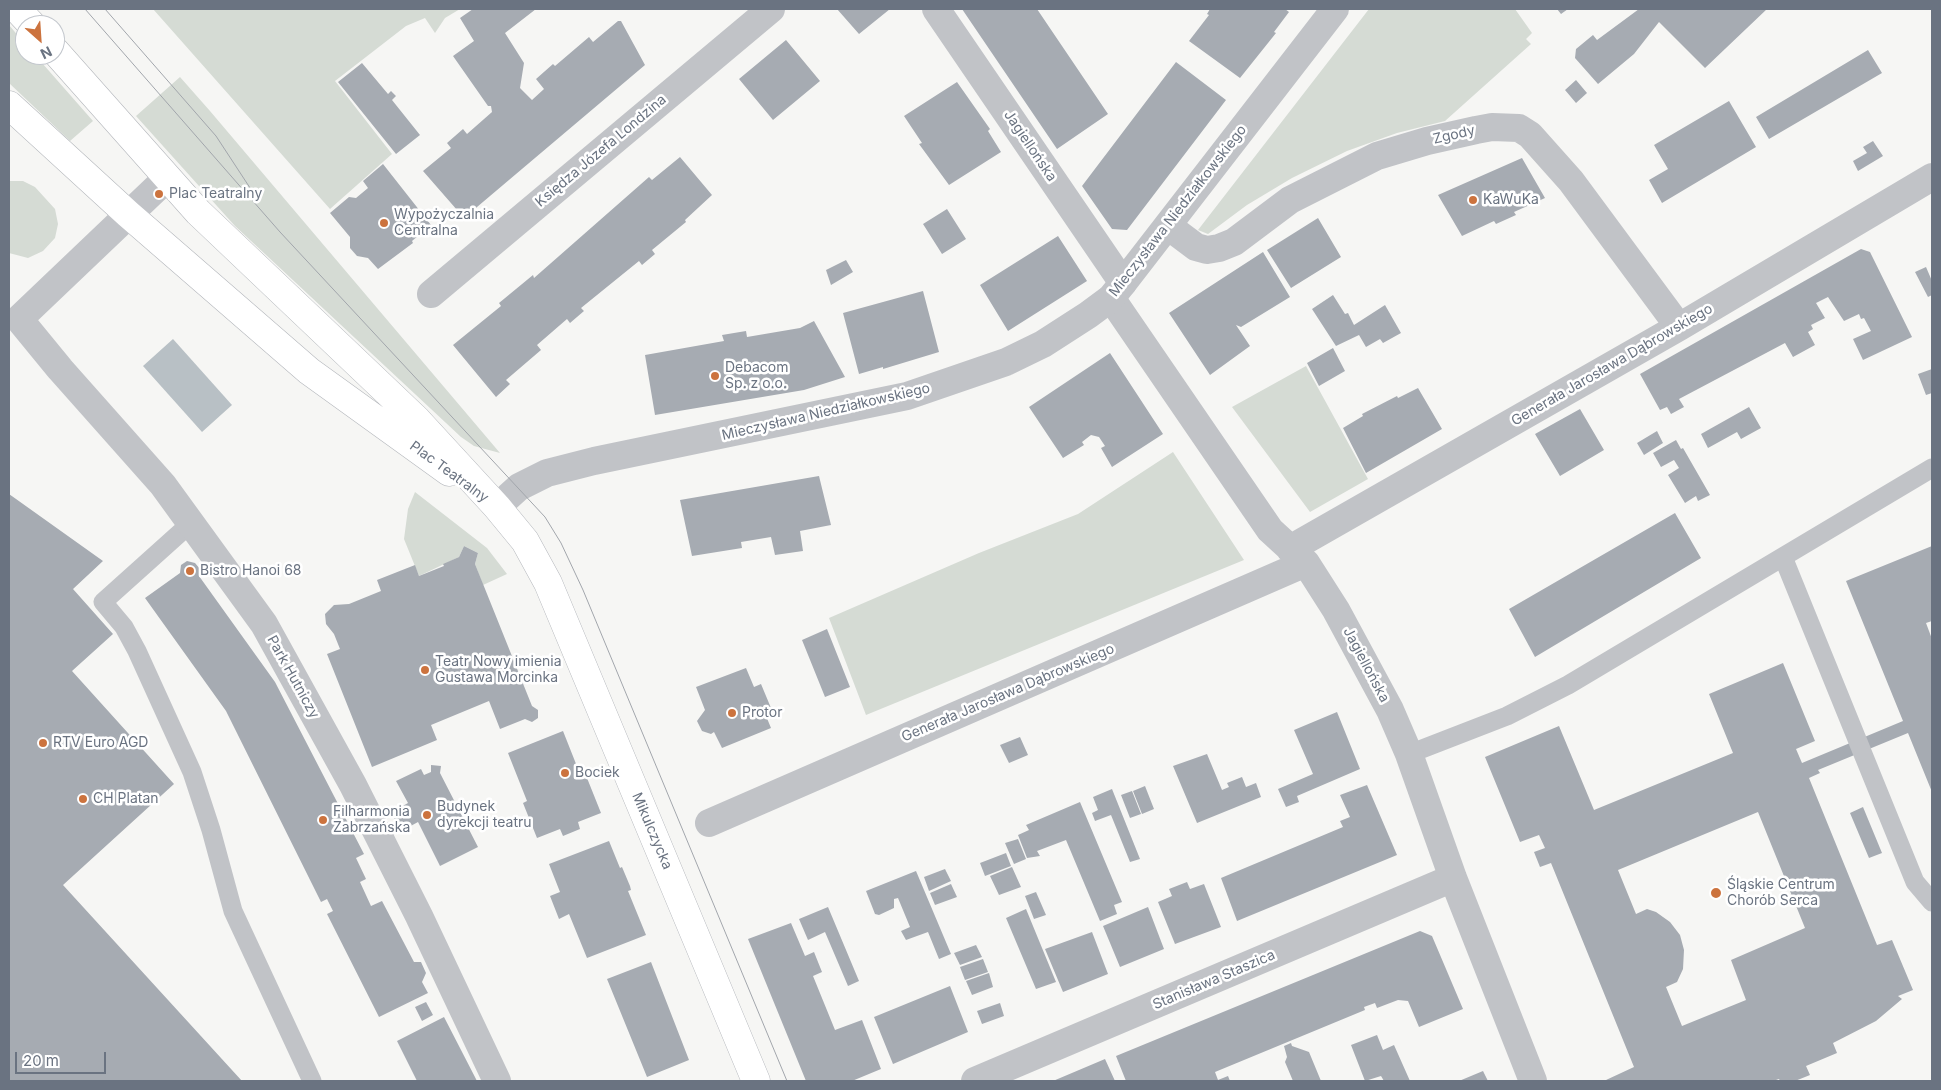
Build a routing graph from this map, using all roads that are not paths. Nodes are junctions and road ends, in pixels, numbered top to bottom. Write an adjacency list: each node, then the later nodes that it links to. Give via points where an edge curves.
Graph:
1 (771, 9): 11 (street, Księdza Józefa Londzina)
2 (936, 9): 10 (street, Jagiellońska)
3 (1335, 9): 9 (street, Mieczysława Niedziałkowskiego)
4 (65, 63): 6 (main road, Plac Teatralny)
5 (9, 105): 8 (main road, Plac Teatralny)
6 (167, 178): 8 (street); 15 (main road, Plac Teatralny, via 242,256 416,420)
7 (1931, 180): 13 (street, Generała Jarosława Dąbrowskiego)
8 (128, 214): 12 (street); 15 (main road, Plac Teatralny, via 309,371)
9 (1168, 226): 10 (street, Mieczysława Niedziałkowskiego); 13 (street, Zgody, via 1196,247 1207,250 1219,248 1234,242 1290,200 1377,156 1476,130 1518,128 1530,136 1570,181)
10 (1117, 290): 15 (street, Mieczysława Niedziałkowskiego, via 1088,315 1043,344 954,381 907,396 840,411 565,468 528,481); 17 (street, Jagiellońska, via 1270,530)
11 (432, 294)
12 (14, 311): 16 (street, Park Hutniczy, via 60,369 163,485)
13 (1679, 327): 17 (street, Generała Jarosława Dąbrowskiego)
14 (1932, 468): 18 (lane)
15 (497, 506): 25 (main road, Mikulczycka, via 525,541 548,582)
16 (191, 523): 23 (lane, via 103,602 124,627 192,772 233,911); 24 (street, Park Hutniczy, via 264,624 353,786)
17 (1298, 556): 19 (street, Jagiellońska, via 1328,596 1386,702); 20 (street, Generała Jarosława Dąbrowskiego)
18 (1783, 557): 19 (lane, via 1568,685 1508,716); 22 (lane, via 1915,882)
19 (1409, 754): 21 (street, Jagiellońska)
20 (709, 822)
21 (1453, 878): 26 (street, Stanisława Staszica); 27 (street, Jagiellońska)
22 (1932, 902)
23 (312, 1081)
24 (497, 1081)
25 (756, 1081)
26 (974, 1081)
27 (1533, 1081)

